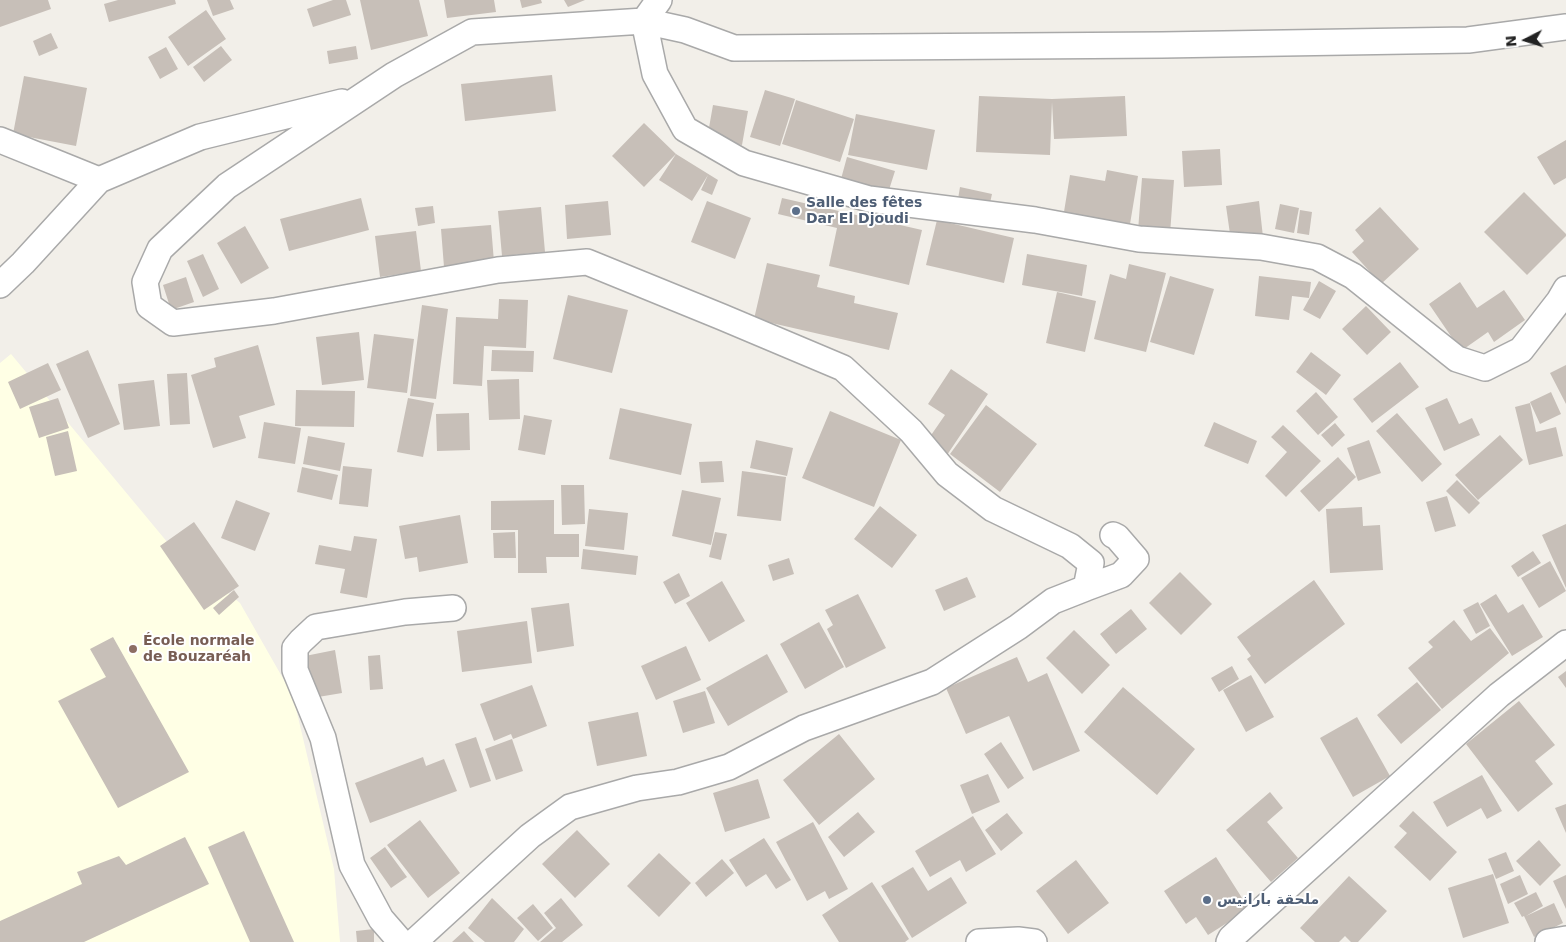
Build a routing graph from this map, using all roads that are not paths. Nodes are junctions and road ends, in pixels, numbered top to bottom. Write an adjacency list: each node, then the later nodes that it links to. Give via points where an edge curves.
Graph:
1 (659, 0): 2 (street)
2 (644, 22): 3 (street, via 685,30 734,48 1468,40); 4 (street, via 472,32); 8 (street, via 655,74 685,129 744,163 869,200 1035,220 1140,239 1261,246 1317,257 1353,276 1457,359 1485,368 1521,350)
3 (1566, 27)
4 (359, 98): 6 (street, via 200,137); 10 (street, via 227,186 160,249 145,282 149,306 173,323 274,311 498,270 587,262 844,368 911,431 947,474 992,509 1070,546 1092,563)
5 (0, 140): 6 (street)
6 (99, 180): 7 (street)
7 (0, 285)
8 (1566, 289)
9 (1113, 535): 10 (street, via 1136,559 1121,575)
10 (1086, 588): 15 (street, via 1053,601 932,682 804,728 729,767 570,806 530,836)
11 (453, 608): 14 (street, via 405,612 316,627 295,648 295,670 323,738 352,865 381,919)
12 (1566, 643): 18 (street, via 1500,694)
13 (1566, 938): 19 (street)
14 (401, 942)
15 (414, 942)
16 (979, 942): 17 (street)
17 (1034, 942)
18 (1229, 942)
19 (1548, 942)

